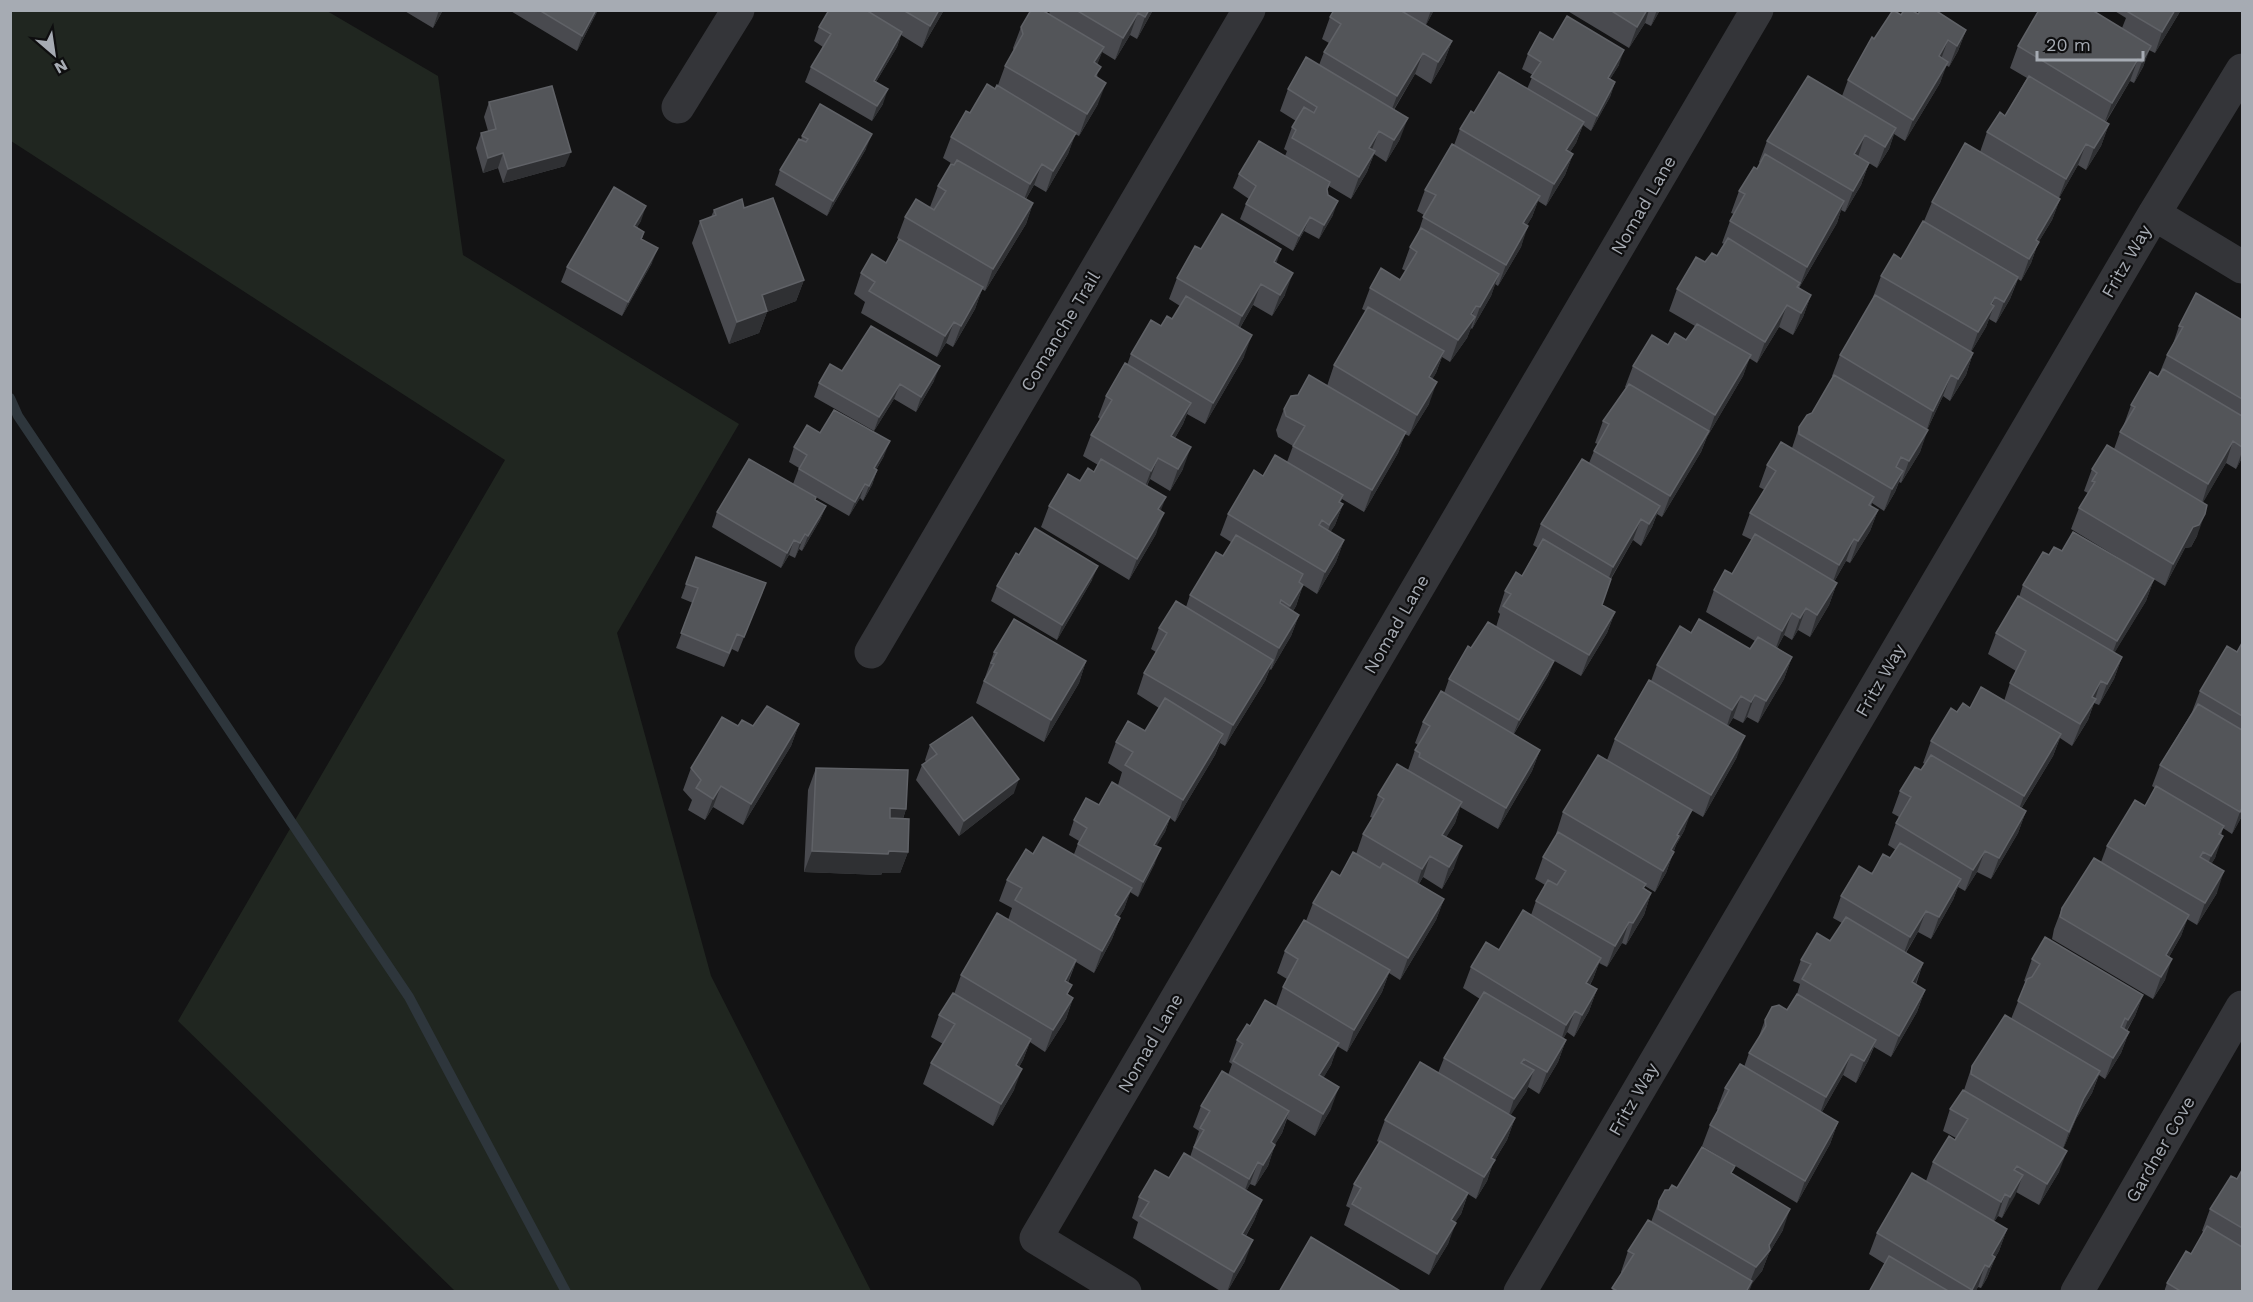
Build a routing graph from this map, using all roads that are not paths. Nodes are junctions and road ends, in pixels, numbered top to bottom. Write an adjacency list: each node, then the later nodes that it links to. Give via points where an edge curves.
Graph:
1 (738, 10): 5 (street)
2 (1249, 10): 8 (street, Comanche Trail)
3 (1757, 10): 10 (street, Nomad Lane, via 1036,1238)
4 (2242, 70): 6 (street, Fritz Way)
5 (678, 107)
6 (2154, 214): 7 (street); 11 (street, Fritz Way)
7 (2242, 267)
8 (871, 652)
9 (2242, 1007): 12 (street, Gardner Cove)
10 (1125, 1292)
11 (1520, 1292)
12 (2077, 1292)

